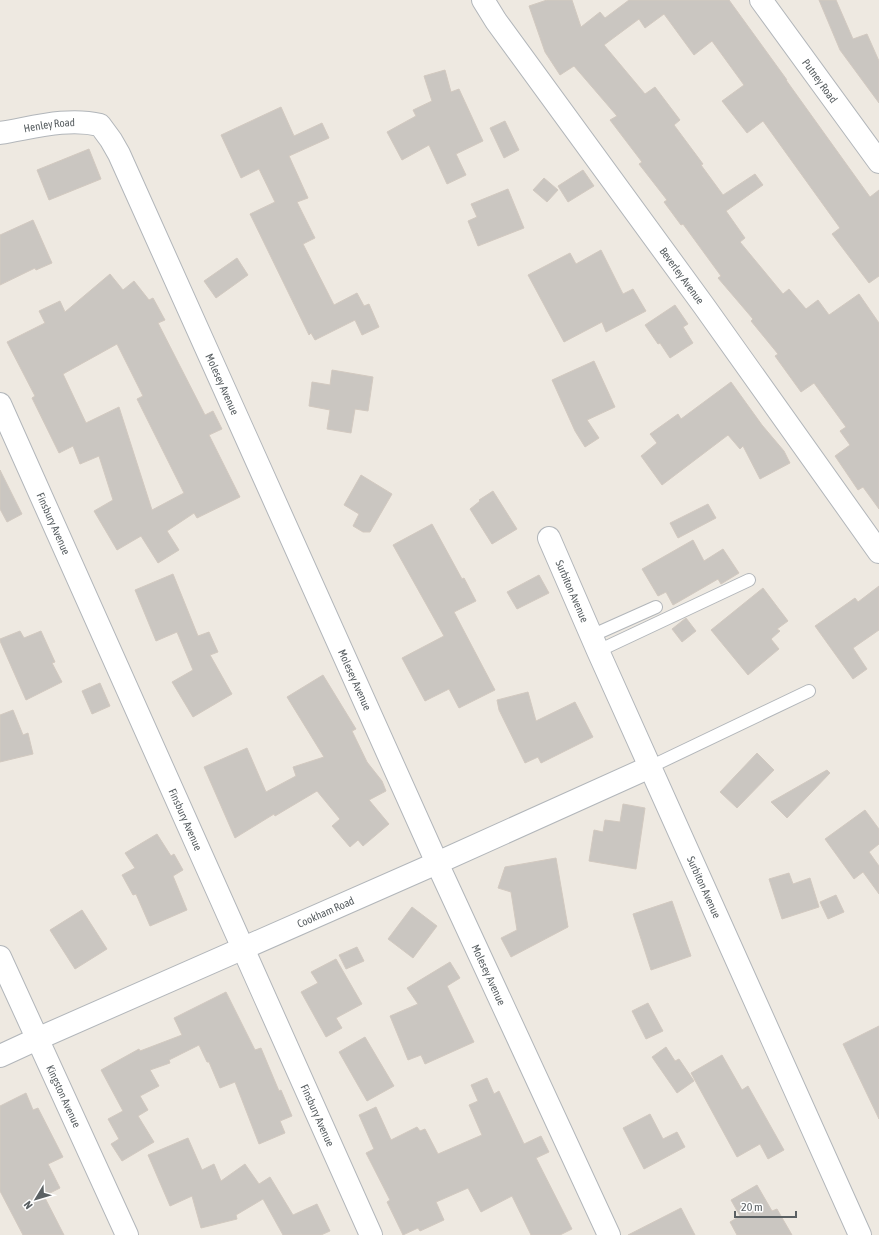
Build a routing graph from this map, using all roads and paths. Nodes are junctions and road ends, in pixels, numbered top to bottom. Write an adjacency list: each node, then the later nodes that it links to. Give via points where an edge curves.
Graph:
1 (483, 0): 8 (street, Beverley Avenue)
2 (761, 0): 5 (street, Putney Road)
3 (100, 125): 4 (street, Henley Road, via 77,122 51,124); 14 (street, Molesey Avenue, via 122,161)
4 (0, 133)
5 (879, 162)
6 (0, 404): 15 (street, Finsbury Avenue)
7 (549, 538): 11 (street, Surbiton Avenue)
8 (879, 552)
9 (749, 580): 11 (lane)
10 (656, 607): 11 (lane)
11 (594, 643): 13 (street, Surbiton Avenue)
12 (809, 691): 13 (lane)
13 (650, 767): 14 (street, Cookham Road); 22 (street, Surbiton Avenue)
14 (437, 863): 15 (street, Cookham Road); 21 (street, Molesey Avenue)
15 (243, 948): 17 (street, Cookham Road); 20 (street, Finsbury Avenue)
16 (0, 957): 17 (street, Kingston Avenue)
17 (37, 1039): 18 (street, Cookham Road); 19 (street, Kingston Avenue)
18 (0, 1056)
19 (127, 1235)
20 (371, 1235)
21 (609, 1235)
22 (860, 1235)

